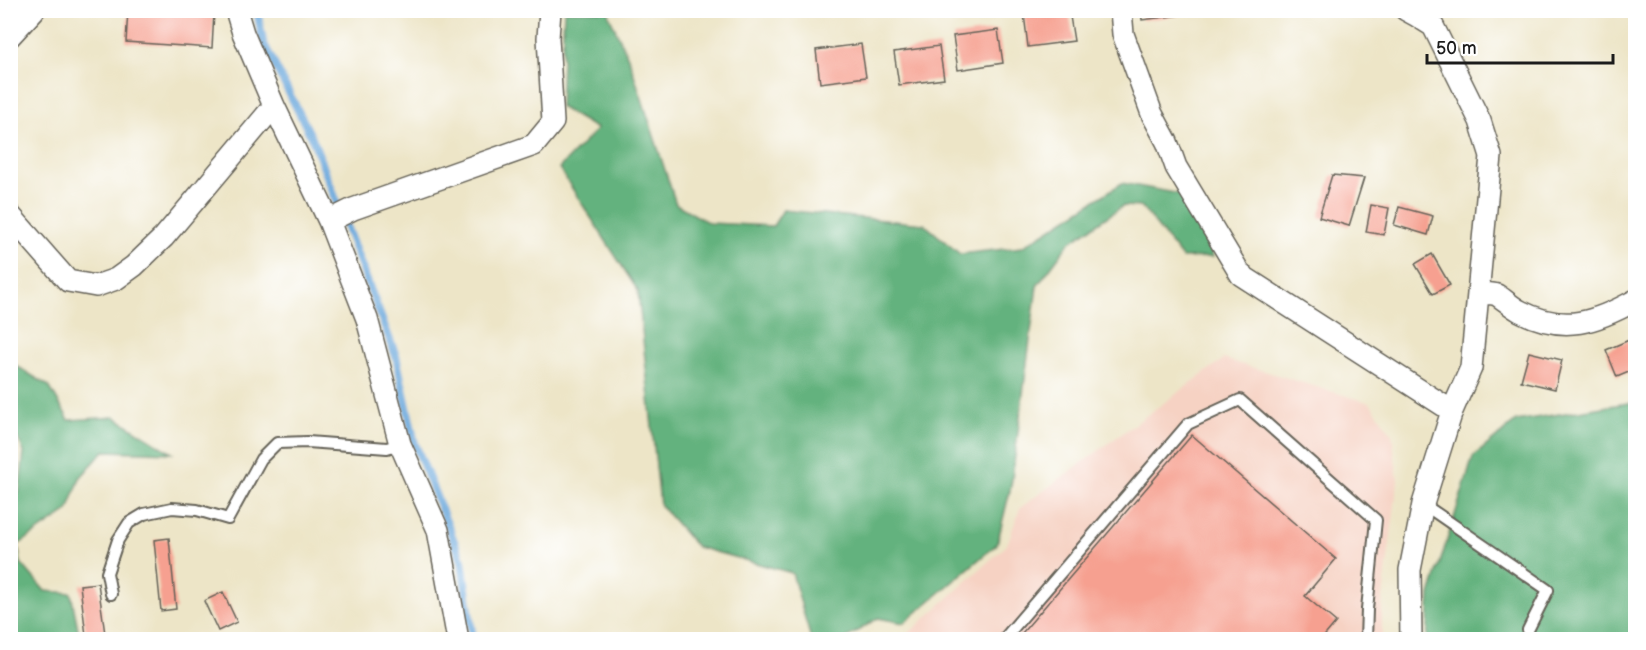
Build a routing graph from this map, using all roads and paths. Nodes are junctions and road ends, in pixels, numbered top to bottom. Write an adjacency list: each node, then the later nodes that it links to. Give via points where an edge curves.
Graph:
1 (34, 10): 6 (street)
2 (236, 10): 7 (street)
3 (550, 10): 9 (street, via 553,122 534,145)
4 (1121, 10): 12 (street, via 1123,34 1152,114 1176,167 1241,275)
5 (1406, 10): 10 (street, via 1433,26 1480,121 1491,156)
6 (10, 36)
7 (274, 106): 8 (street, via 164,237 116,279 96,286 68,281); 9 (street)
8 (10, 215)
9 (339, 216): 13 (street)
10 (1479, 293): 11 (street, via 1496,294 1534,319 1575,324 1597,320); 12 (street, via 1471,368)
11 (1635, 300)
12 (1452, 411): 14 (street)
13 (400, 444): 15 (lane, via 387,448 277,443 261,459 228,519 172,508 144,514 129,523 118,540 107,573); 17 (street, via 438,530)
14 (1423, 504): 16 (lane, via 1548,590); 20 (street, via 1410,570)
15 (111, 594)
16 (1528, 630)
17 (458, 639)
18 (1003, 639): 19 (lane, via 1188,424 1239,400 1376,520)
19 (1366, 639)
20 (1412, 639)

